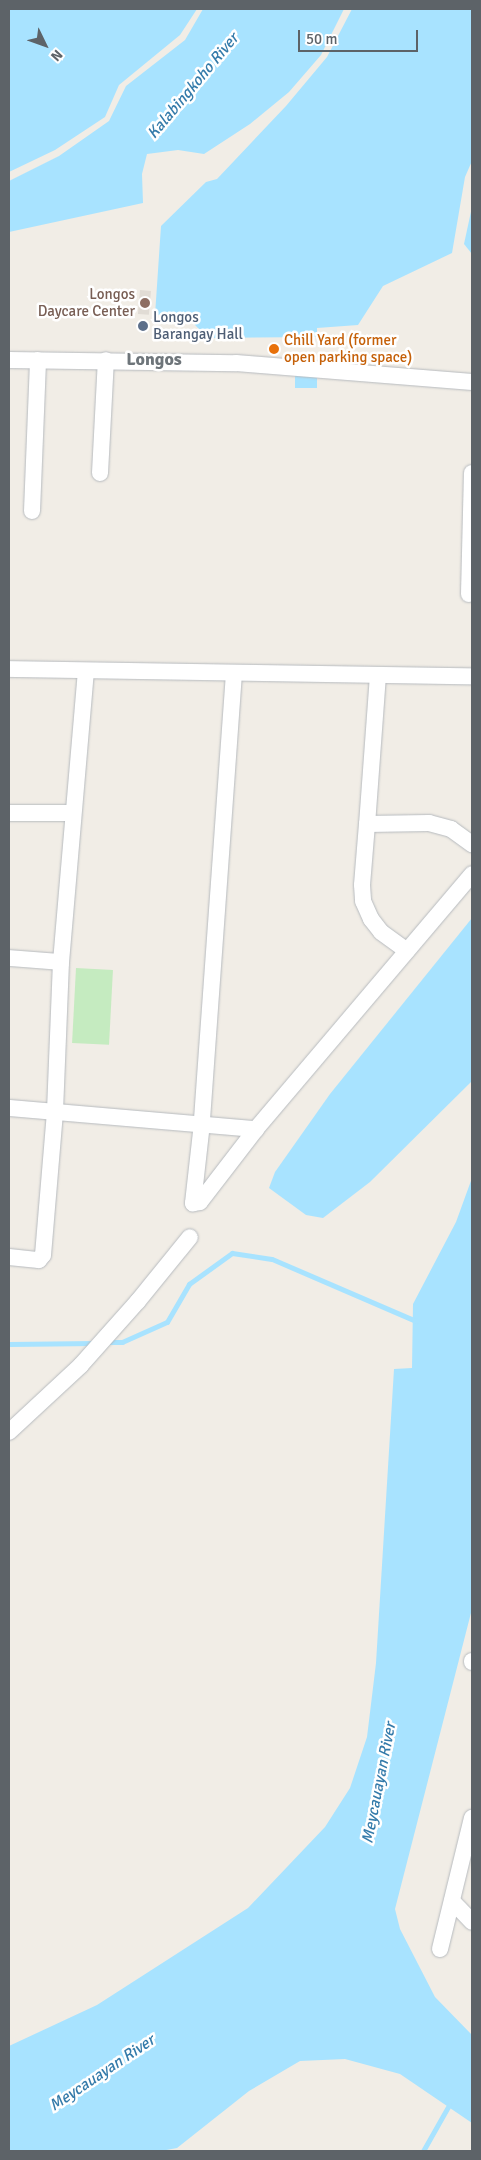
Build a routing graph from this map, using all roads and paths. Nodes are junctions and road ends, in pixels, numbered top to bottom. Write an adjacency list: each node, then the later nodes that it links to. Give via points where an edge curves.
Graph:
1 (9, 360): 2 (street)
2 (38, 360): 3 (street); 7 (street)
3 (106, 360): 4 (street, via 236,363); 5 (street)
4 (472, 382)
5 (100, 473)
6 (472, 473): 8 (street)
7 (32, 511)
8 (469, 594)
9 (9, 669): 10 (street)
10 (86, 671): 11 (street); 15 (street)
11 (234, 673): 12 (street); 24 (street)
12 (378, 675): 13 (street); 16 (street)
13 (472, 676)
14 (9, 812): 15 (street)
15 (73, 812): 21 (street)
16 (367, 824): 17 (street, via 429,824 451,829); 19 (street, via 363,901 370,919 381,932)
17 (472, 844)
18 (472, 874): 19 (street)
19 (407, 951): 25 (street)
20 (9, 958): 21 (street)
21 (61, 962): 23 (street)
22 (9, 1108): 23 (street)
23 (55, 1111): 24 (street); 27 (street, via 43,1255 39,1260)
24 (202, 1124): 25 (street); 25 (street, via 192,1200 195,1204)
25 (256, 1129)
26 (190, 1237): 28 (street, via 138,1302 81,1365)
27 (9, 1257)
28 (9, 1432)
29 (472, 1818): 30 (street)
30 (452, 1901): 31 (street); 32 (street)
31 (472, 1922)
32 (440, 1949)

